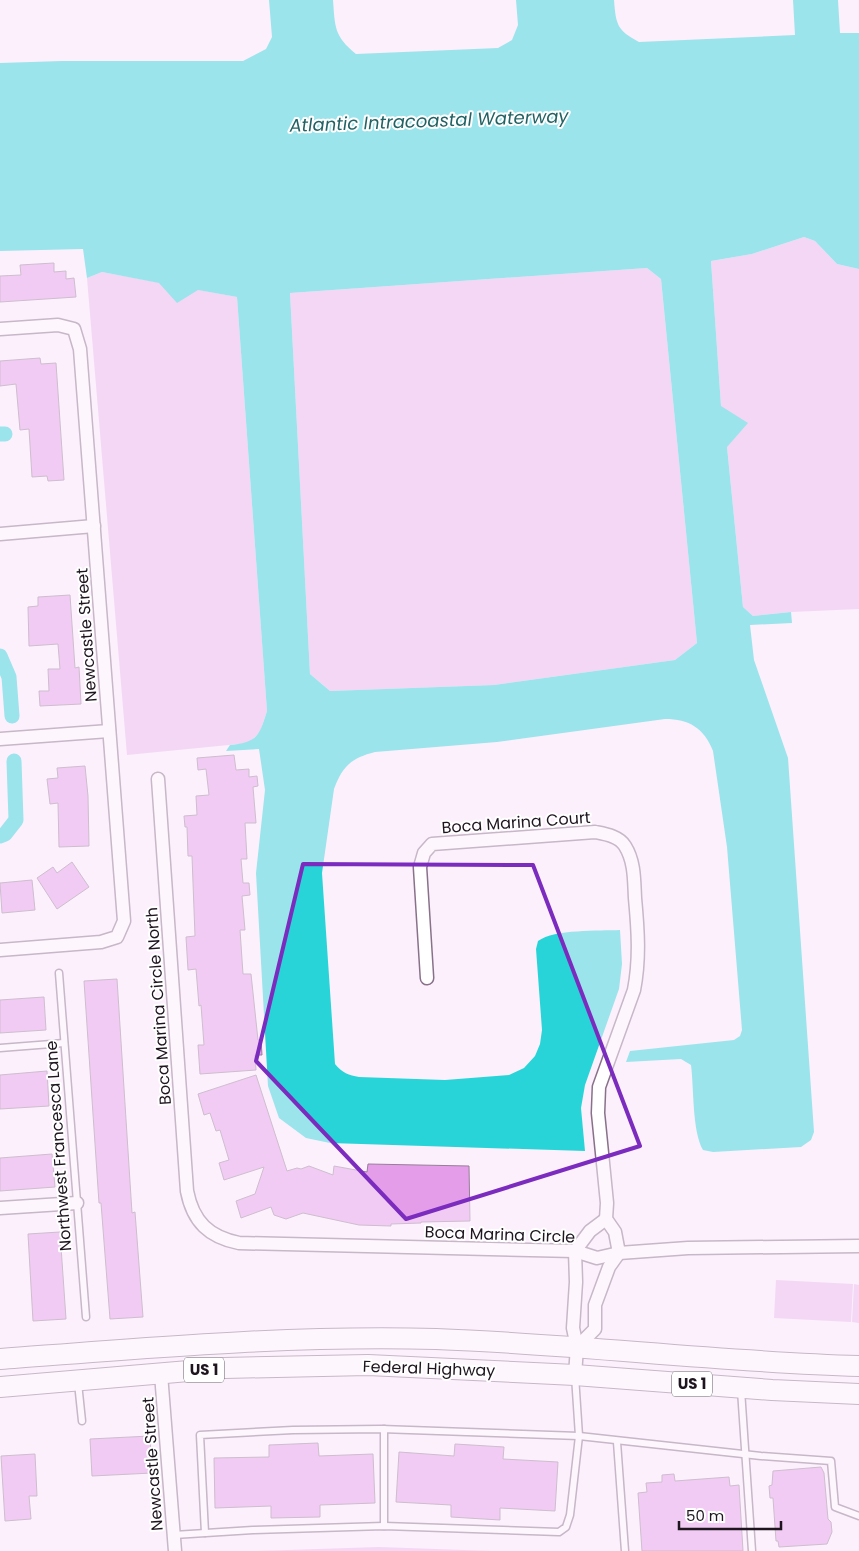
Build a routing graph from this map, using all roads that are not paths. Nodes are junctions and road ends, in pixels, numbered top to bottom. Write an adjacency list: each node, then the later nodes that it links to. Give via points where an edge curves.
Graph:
1 (0, 330): 2 (street, Newcastle Street, via 58,325 74,329 80,349)
2 (94, 526): 3 (street); 4 (street, Newcastle Street)
3 (0, 534)
4 (109, 731): 5 (street); 7 (street, Newcastle Street, via 124,921 117,937 101,942)
5 (0, 739)
6 (158, 779): 15 (street, Boca Marina Circle North, via 187,1191 195,1216)
7 (0, 950)
8 (59, 973): 10 (lane, Northwest Francesca Lane)
9 (427, 978): 14 (street, Boca Marina Court, via 420,867 424,853 432,844 595,832 612,836 624,844 632,863 639,947 634,990 603,1074 598,1100)
10 (64, 1043): 11 (lane); 12 (lane, Northwest Francesca Lane)
11 (0, 1048)
12 (77, 1203): 13 (street); 19 (lane, Northwest Francesca Lane)
13 (0, 1208)
14 (606, 1219): 17 (street); 18 (street, Boca Marina Court, via 615,1232)
15 (203, 1226): 17 (street, Boca Marina Circle, via 214,1235 239,1243)
16 (859, 1246): 18 (street, Boca Marina Circle, via 688,1248)
17 (575, 1251): 18 (street, Boca Marina Circle, via 597,1258); 22 (street, via 573,1328)
18 (619, 1253): 22 (street, via 609,1267 595,1305 595,1329)
19 (86, 1317)
20 (217, 1342): 21 (main road, Federal Highway / US 1); 22 (main road, Federal Highway / US 1, via 369,1338); 25 (main road, via 182,1357)
21 (162, 1346): 23 (main road, Federal Highway / US 1); 27 (main road, via 140,1364)
22 (577, 1347): 24 (main road, Federal Highway / US 1); 26 (street)
23 (0, 1359)
24 (859, 1366)
25 (161, 1374): 26 (main road, Federal Highway / US 1, via 224,1368 368,1365); 27 (main road, Federal Highway / US 1); 40 (street, Newcastle Street)
26 (575, 1375): 30 (main road, Federal Highway / US 1); 34 (lane)
27 (105, 1378): 28 (main road, Federal Highway / US 1)
28 (78, 1381): 29 (main road, Federal Highway / US 1); 32 (lane)
29 (0, 1387)
30 (740, 1388): 31 (main road, Federal Highway / US 1); 36 (lane)
31 (859, 1394)
32 (82, 1421)
33 (384, 1429): 34 (lane); 38 (lane); 39 (lane, via 200,1435)
34 (579, 1436): 35 (lane); 38 (lane, via 570,1516 566,1527 559,1532)
35 (617, 1442): 36 (lane); 42 (lane)
36 (744, 1454): 37 (lane, via 831,1461 835,1507); 43 (lane)
37 (859, 1516)
38 (384, 1526): 39 (lane)
39 (205, 1533): 40 (lane)
40 (174, 1535): 41 (street, Newcastle Street)
41 (175, 1551)
42 (625, 1551)
43 (752, 1551)

